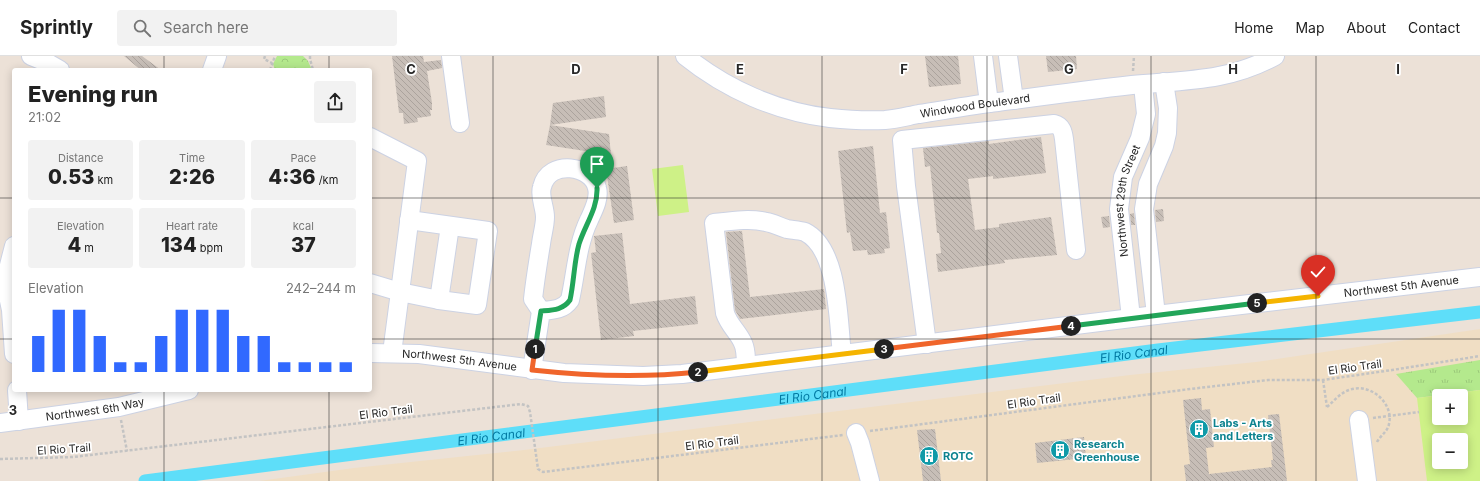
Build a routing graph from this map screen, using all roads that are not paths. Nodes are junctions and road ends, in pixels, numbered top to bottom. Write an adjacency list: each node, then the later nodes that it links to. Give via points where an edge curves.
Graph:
1 (31, 56): 9 (street)
2 (217, 56): 10 (street)
3 (451, 56): 15 (street)
4 (685, 56): 14 (street, Windwood Boulevard, via 720,81 746,94 773,105 829,118 887,120)
5 (983, 56): 14 (street)
6 (1008, 56): 13 (street)
7 (1275, 56): 8 (street, Windwood Boulevard)
8 (1241, 63): 11 (street, Windwood Boulevard, via 1210,79)
9 (56, 68)
10 (213, 68)
11 (1164, 82): 12 (street, Windwood Boulevard); 18 (street, Northwest 29th Street, via 1168,108 1167,133)
12 (1143, 84): 13 (street, Windwood Boulevard); 17 (street, Northwest 29th Street, via 1146,114 1140,138 1123,177)
13 (1014, 100): 14 (street, Windwood Boulevard)
14 (989, 103)
15 (460, 122)
16 (372, 138): 19 (street, via 417,161)
17 (1120, 194): 18 (street); 30 (street, Northwest 29th Street, via 1120,223)
18 (1145, 197): 29 (street, Northwest 29th Street, via 1145,221)
19 (409, 220): 20 (street); 26 (street)
20 (450, 226): 27 (street); 27 (street, via 488,231 477,305)
21 (1076, 250): 32 (street, via 1063,131 1059,126 1054,124 902,140)
22 (12, 254): 25 (street, via 7,273)
23 (1480, 277): 29 (street, Northwest 5th Avenue)
24 (372, 284): 26 (street)
25 (7, 291): 31 (street)
26 (400, 292): 27 (street); 34 (street)
27 (440, 300)
28 (541, 311): 28 (street, via 560,308 570,300 579,245 598,197 597,188 590,176 573,169 549,173 541,188 545,217 533,299); 37 (street)
29 (1156, 315): 30 (street, Northwest 5th Avenue)
30 (1131, 318): 32 (street, Northwest 5th Avenue)
31 (12, 325)
32 (927, 344): 35 (street, Northwest 5th Avenue)
33 (372, 352): 34 (street)
34 (392, 353): 37 (street, Northwest 5th Avenue, via 419,354)
35 (842, 354): 36 (street, Northwest 5th Avenue); 36 (street, via 830,266 819,244 805,232 766,221 714,223 725,313 745,346)
36 (746, 366): 37 (street, Northwest 5th Avenue, via 643,376)
37 (532, 370)
38 (17, 392): 41 (street)
39 (181, 392): 41 (street, Northwest 6th Way, via 119,407)
40 (1359, 420): 45 (street)
41 (19, 421): 42 (street, Northwest 6th Way)
42 (0, 423)
43 (856, 433): 44 (street)
44 (870, 481)
45 (1366, 481)

